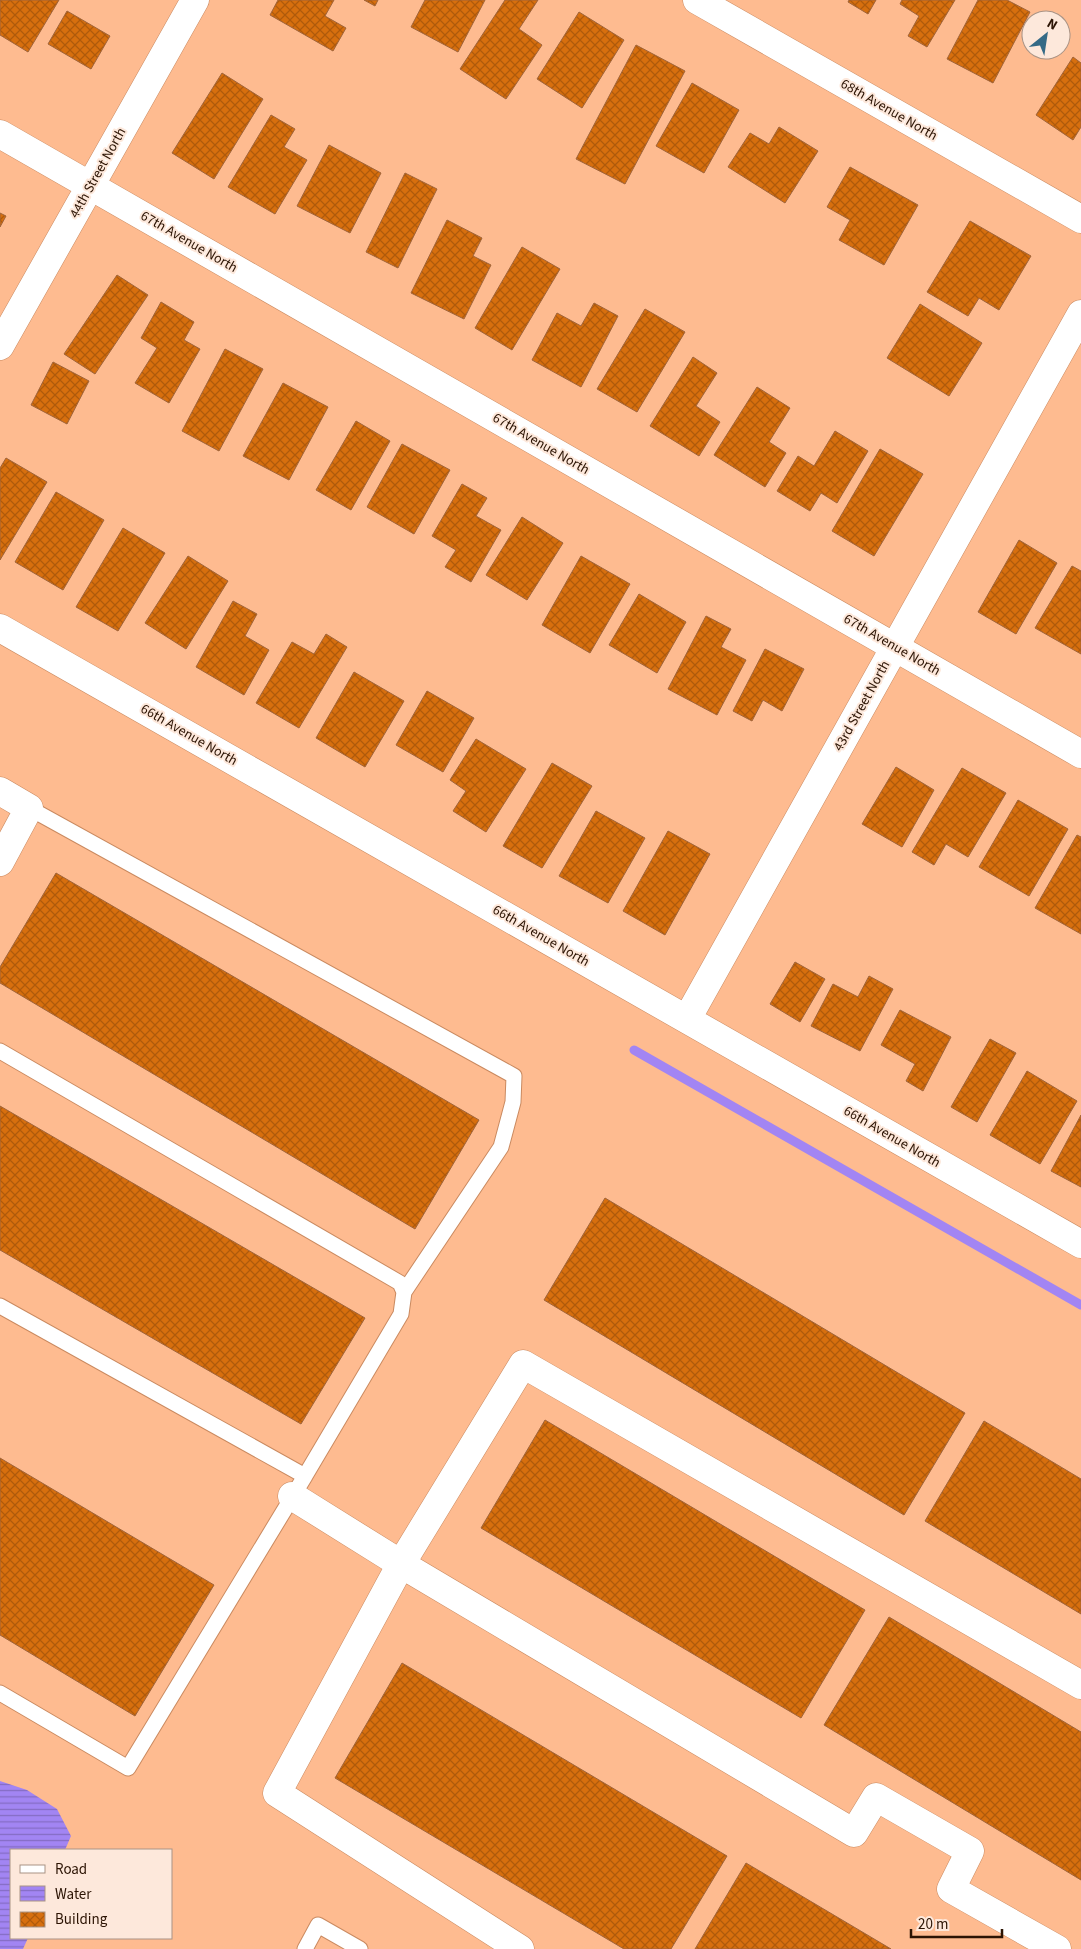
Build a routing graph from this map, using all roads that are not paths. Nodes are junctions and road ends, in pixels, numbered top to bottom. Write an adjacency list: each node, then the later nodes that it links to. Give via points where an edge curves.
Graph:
1 (195, 0): 4 (street, 44th Street North)
2 (698, 0): 5 (street, 68th Avenue North)
3 (0, 134): 4 (street, 67th Avenue North)
4 (91, 186): 7 (street, 44th Street North); 9 (street, 67th Avenue North)
5 (1081, 220)
6 (1081, 314): 9 (street, 43rd Street North)
7 (0, 346)
8 (0, 628): 14 (street, 66th Avenue North)
9 (895, 646): 10 (street, 67th Avenue North); 14 (street, 43rd Street North)
10 (1081, 754)
11 (0, 792): 12 (street)
12 (29, 808): 13 (street); 17 (lane, via 514,1076 513,1102 501,1147)
13 (0, 862)
14 (687, 1020): 16 (street, 66th Avenue North)
15 (0, 1051): 17 (lane, via 400,1283)
16 (1081, 1244)
17 (404, 1292): 19 (lane, via 400,1314)
18 (0, 1306): 19 (lane)
19 (298, 1486): 20 (street); 22 (lane, via 128,1768)
20 (401, 1564): 21 (street, via 523,1364); 25 (street, via 277,1792); 26 (street, via 854,1833 876,1797 970,1851 951,1889)
21 (1081, 1686)
22 (0, 1693)
23 (305, 1949): 24 (lane, via 318,1925)
24 (360, 1949)
25 (520, 1949)
26 (1057, 1949)

